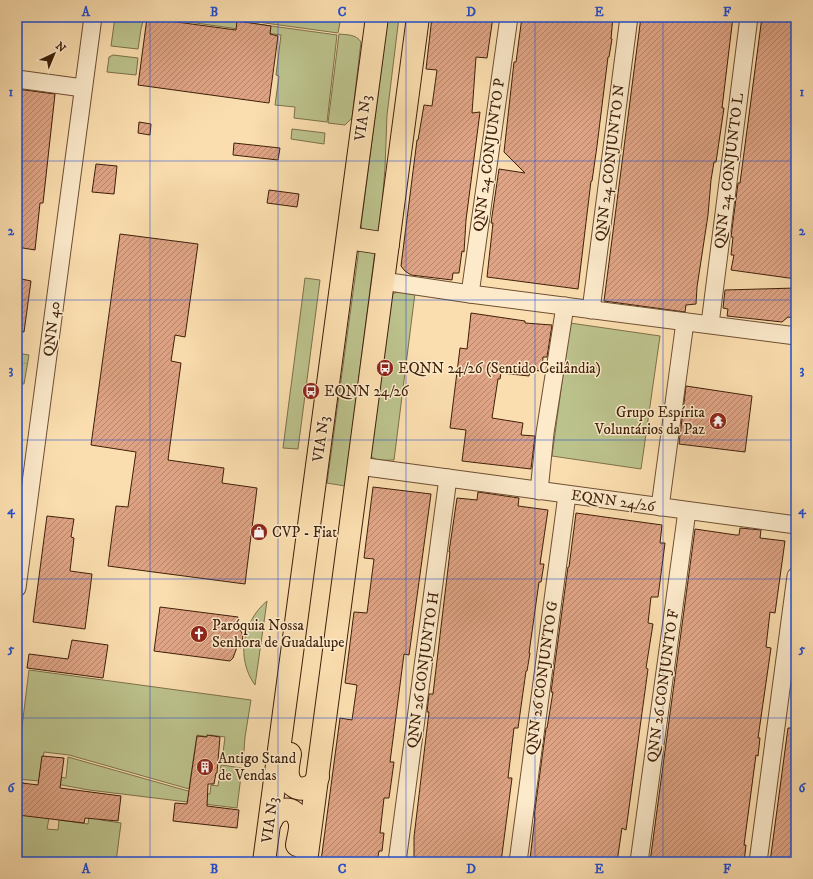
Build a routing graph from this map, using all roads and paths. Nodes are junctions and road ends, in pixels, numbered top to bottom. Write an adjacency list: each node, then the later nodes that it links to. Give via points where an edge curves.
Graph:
1 (94, 17): 9 (street, QNN 40)
2 (377, 17): 11 (main road, VIA N3)
3 (407, 17): 10 (main road, via 394,112)
4 (418, 17): 10 (main road)
5 (509, 17): 14 (street, QNN 24 CONJUNTO P)
6 (629, 17): 16 (street, QNN 24 CONJUNTO N)
7 (749, 17): 18 (street, QNN 24 CONJUNTO L)
8 (17, 79): 9 (street)
9 (83, 88): 27 (street, QNN 40)
10 (397, 180): 12 (main road)
11 (348, 238): 12 (main road); 30 (main road, VIA N3)
12 (388, 244): 13 (main road)
13 (384, 281): 14 (street); 20 (main road)
14 (470, 294): 15 (street)
15 (565, 306): 16 (street); 22 (street)
16 (591, 310): 17 (street)
17 (685, 322): 18 (street); 24 (street)
18 (710, 324): 19 (street)
19 (796, 336)
20 (359, 466): 21 (street, EQNN 24/26); 31 (main road)
21 (448, 478): 22 (street, EQNN 24/26); 36 (street, QNN 26 CONJUNTO H)
22 (540, 491): 23 (street, EQNN 24/26)
23 (567, 495): 24 (street, EQNN 24/26); 37 (street, QNN 26 CONJUNTO G)
24 (660, 507): 25 (street, EQNN 24/26)
25 (687, 511): 26 (street, EQNN 24/26); 38 (street, QNN 26 CONJUNTO F)
26 (796, 525)
27 (18, 571): 29 (street, QNN 40)
28 (796, 576): 39 (street)
29 (17, 588)
30 (300, 597): 31 (main road, via 301,674 288,777 294,787 304,789 313,786); 32 (main road, VIA N3)
31 (318, 777): 35 (main road)
32 (270, 821): 33 (main road, VIA N3); 34 (main road, via 276,813 285,809 298,816 300,826)
33 (264, 862)
34 (295, 862)
35 (306, 862)
36 (397, 862)
37 (518, 862)
38 (639, 862)
39 (758, 862)

